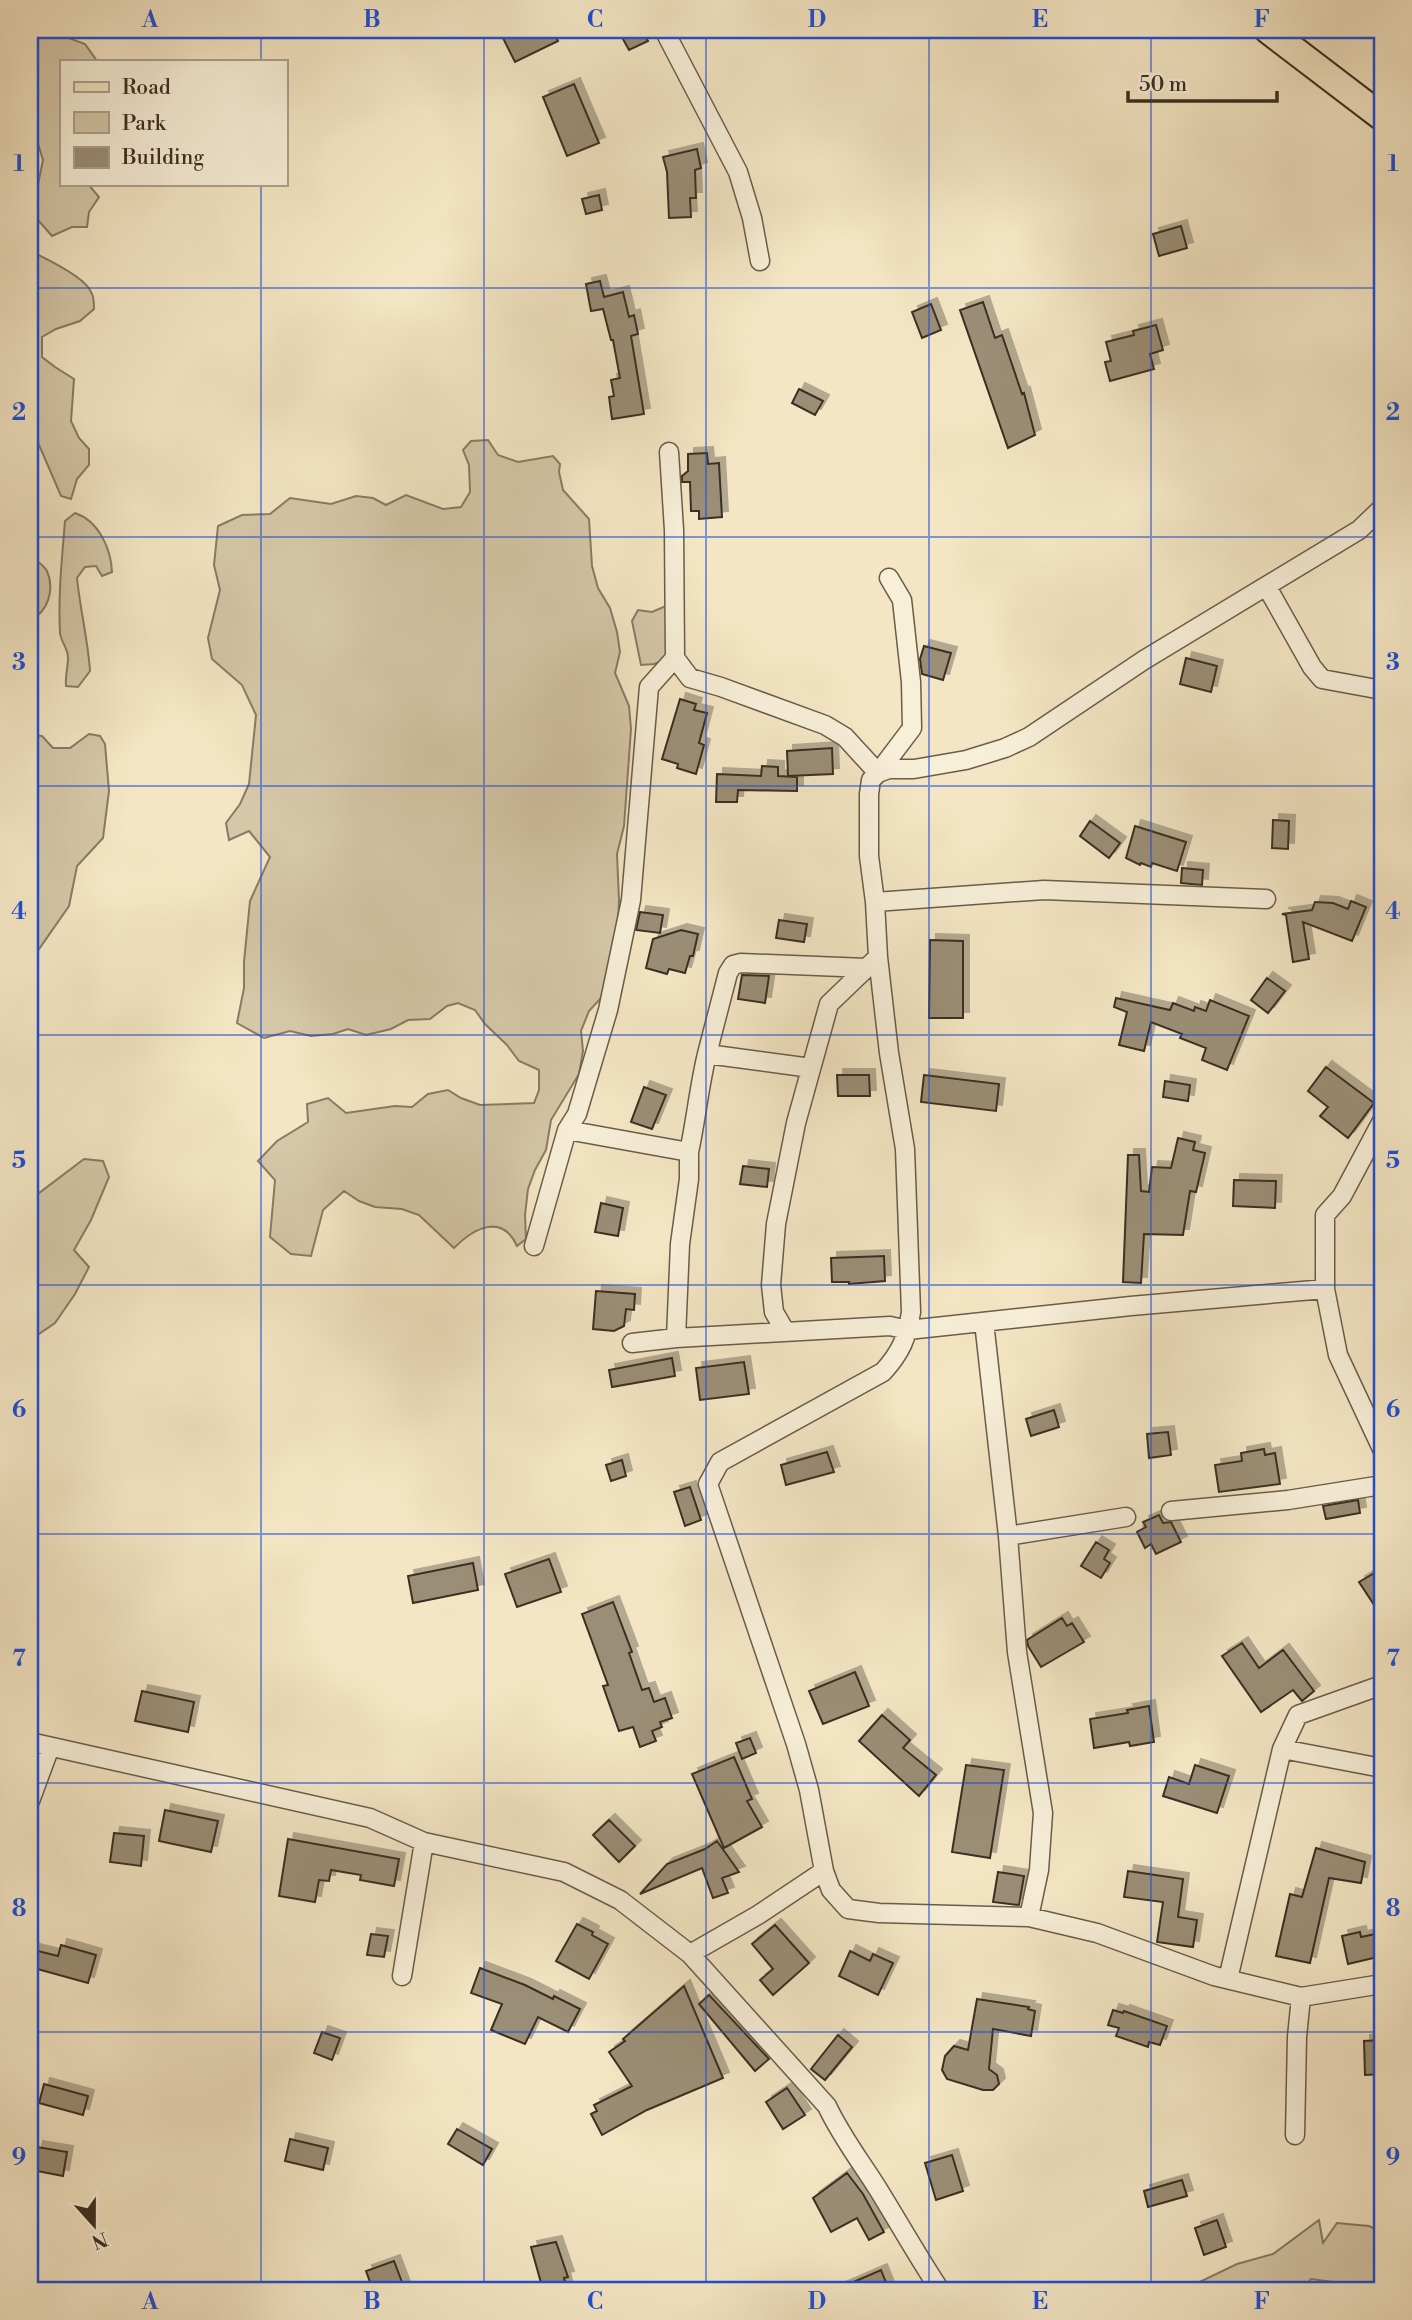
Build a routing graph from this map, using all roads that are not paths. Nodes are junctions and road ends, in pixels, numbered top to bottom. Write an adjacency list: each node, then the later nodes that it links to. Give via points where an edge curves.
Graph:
1 (664, 30): 4 (street, via 738,172)
2 (1268, 30): 3 (main road)
3 (1382, 117)
4 (760, 261)
5 (669, 452): 9 (street)
6 (1382, 508): 8 (street, via 1359,530)
7 (889, 578): 11 (street, via 902,600 912,728)
8 (1267, 587): 10 (street, via 1322,679); 11 (street, via 1133,667 1029,737 966,760)
9 (675, 658): 11 (street, via 690,678 825,725 845,737); 18 (street, via 649,687 631,900 608,1010 577,1114)
10 (1382, 691)
11 (878, 773): 13 (street, via 871,780 869,794)
12 (1266, 899): 13 (street, via 1044,890)
13 (875, 902): 14 (street)
14 (872, 963): 15 (street, via 733,965); 16 (street, via 829,1003); 23 (street, via 905,1149)
15 (707, 1054): 16 (street); 19 (street)
16 (811, 1068): 24 (street, via 776,1224 771,1285 774,1312)
17 (1382, 1121): 21 (street, via 1342,1196 1325,1215)
18 (567, 1130): 19 (street); 20 (street)
19 (689, 1152): 25 (street)
20 (534, 1245)
21 (1325, 1289): 22 (street); 27 (street, via 1338,1355)
22 (984, 1322): 23 (street); 31 (street)
23 (908, 1330): 24 (street, via 890,1326); 39 (street, via 898,1354 883,1371 720,1462 708,1484 796,1744)
24 (785, 1331): 25 (street)
25 (676, 1338): 26 (street)
26 (632, 1343)
27 (1382, 1449)
28 (1382, 1485): 29 (street)
29 (1171, 1511)
30 (1126, 1517): 31 (street)
31 (1008, 1536): 40 (street, via 1017,1652 1043,1813 1039,1870)
32 (1382, 1685): 35 (street, via 1298,1715)
33 (30, 1742): 34 (street)
34 (50, 1747): 37 (street); 38 (street, via 370,1818)
35 (1282, 1749): 36 (street); 43 (street)
36 (1382, 1768)
37 (30, 1801)
38 (424, 1842): 41 (street, via 564,1872 620,1900); 42 (street)
39 (824, 1871): 40 (street, via 831,1891 848,1909); 41 (street)
40 (1029, 1917): 43 (street, via 1097,1933)
41 (690, 1954): 47 (street, via 827,2106)
42 (402, 1976)
43 (1228, 1979): 45 (street)
44 (1382, 1984): 45 (street)
45 (1301, 1997): 46 (street)
46 (1295, 2135)
47 (940, 2290)

